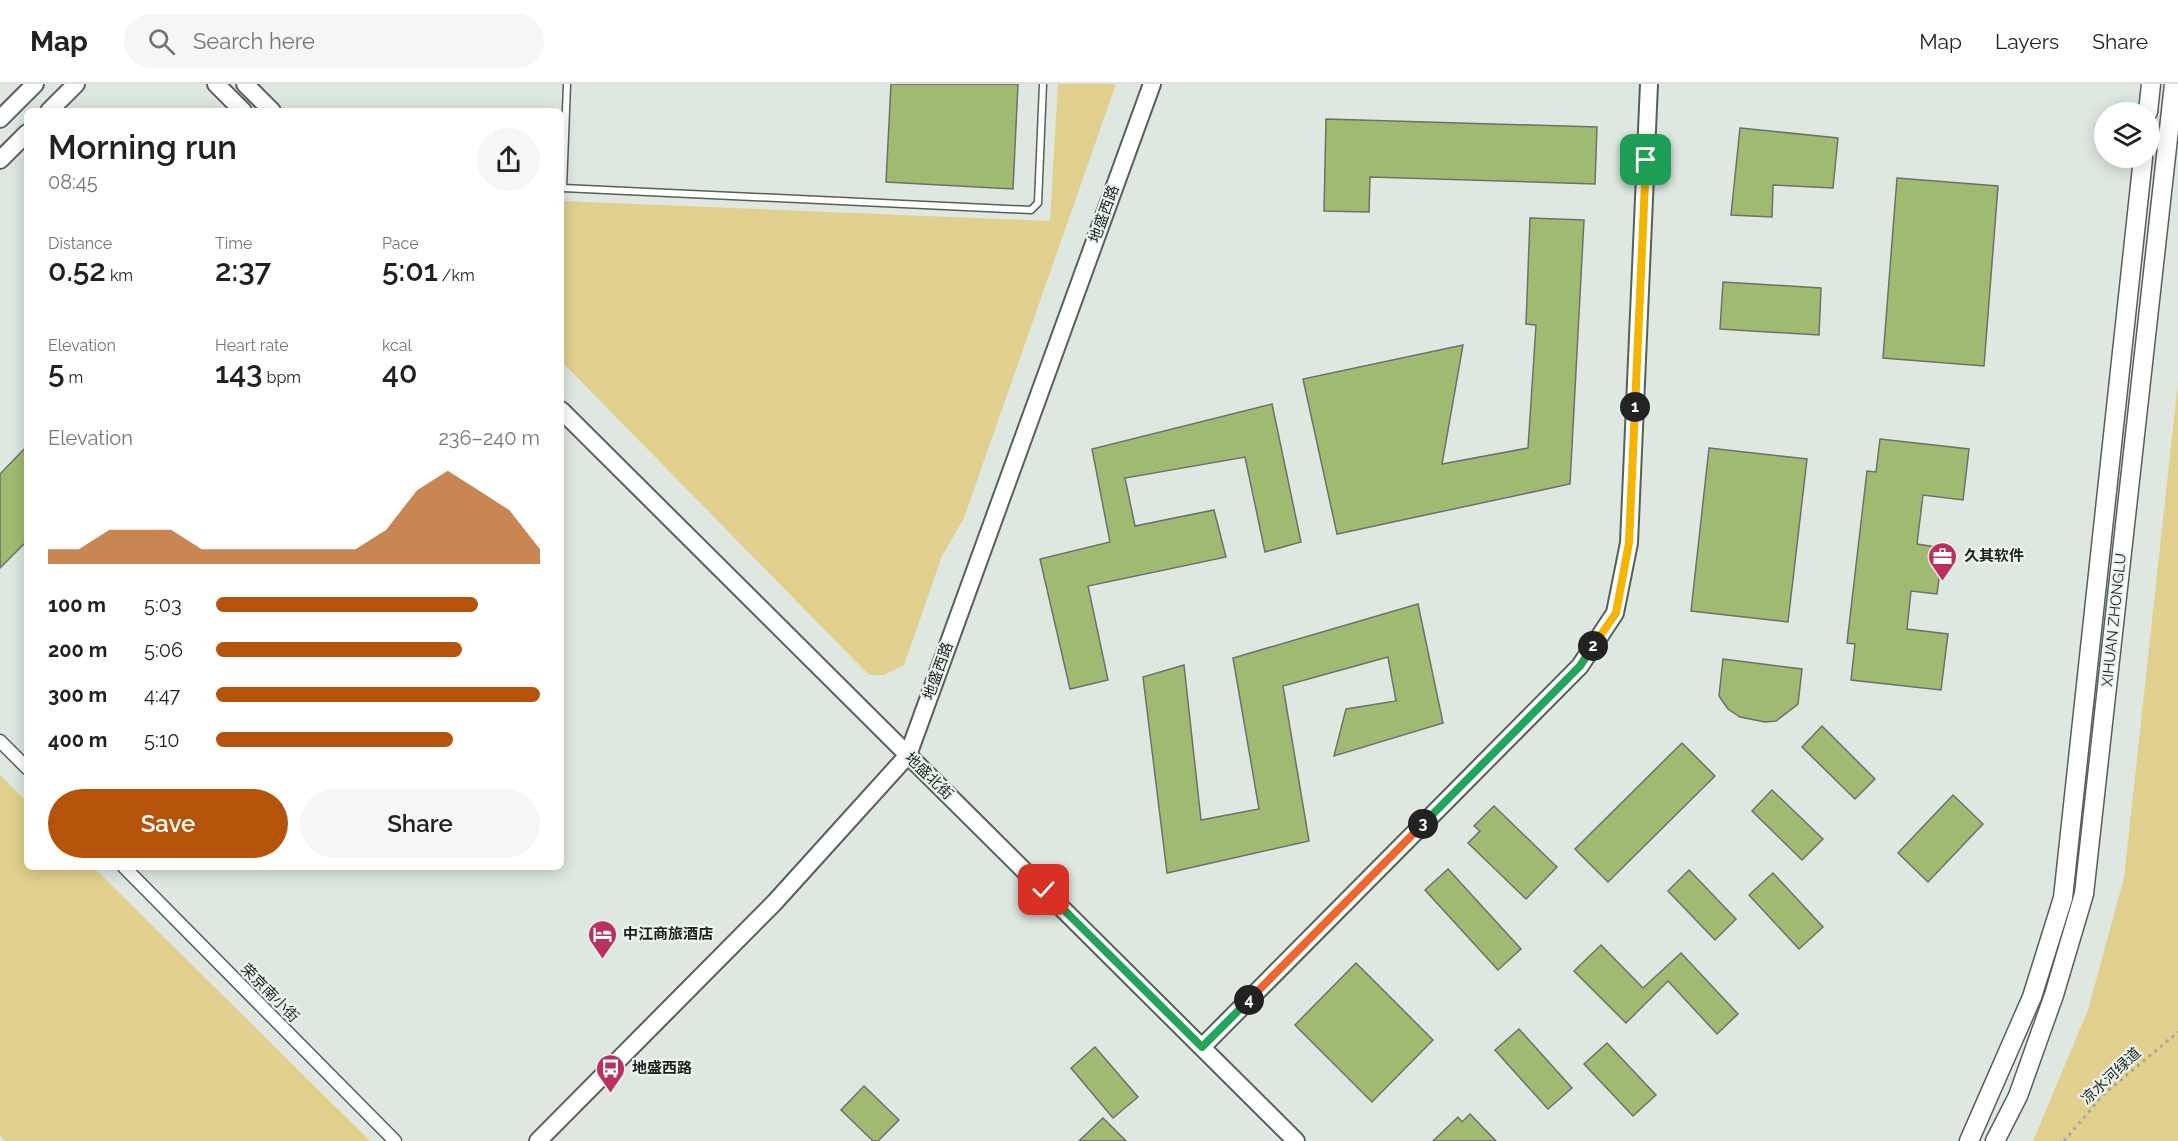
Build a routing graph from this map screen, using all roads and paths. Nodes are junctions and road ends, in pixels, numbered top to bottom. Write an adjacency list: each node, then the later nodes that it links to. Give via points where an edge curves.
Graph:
1 (36, 84): 15 (street)
2 (76, 84): 12 (street)
3 (216, 84): 13 (street)
4 (245, 84): 14 (street)
5 (567, 84): 18 (lane)
6 (1043, 84): 20 (lane, via 1038,203 1031,210)
7 (1152, 84): 23 (street, 地盛西路)
8 (1649, 84): 27 (street, via 1629,543 1616,613 1580,666)
9 (2151, 84): 11 (main road)
10 (2175, 84): 32 (main road, XIHUAN ZHONGLU, via 2084,894 2018,1096)
11 (2149, 102)
12 (52, 108)
13 (240, 108)
14 (269, 108)
15 (0, 119)
16 (24, 136): 17 (street)
17 (0, 160)
18 (564, 162)
19 (2142, 168): 31 (main road, XIHUAN ZHONGLU, via 2063,898 2032,997)
20 (564, 188)
21 (564, 413): 23 (street, 地盛北街)
22 (0, 741): 24 (street)
23 (908, 755): 27 (street, 地盛北街); 29 (street, 地盛西路, via 775,902)
24 (24, 765)
25 (127, 870): 28 (street, 荣京南小街)
26 (2178, 1032): 33 (path, 凉水河绿道, via 2103,1095)
27 (1202, 1047): 30 (street, 地盛北街)
28 (395, 1141)
29 (538, 1141)
30 (1296, 1141)
31 (1969, 1141)
32 (1995, 1141)
33 (2064, 1141)

